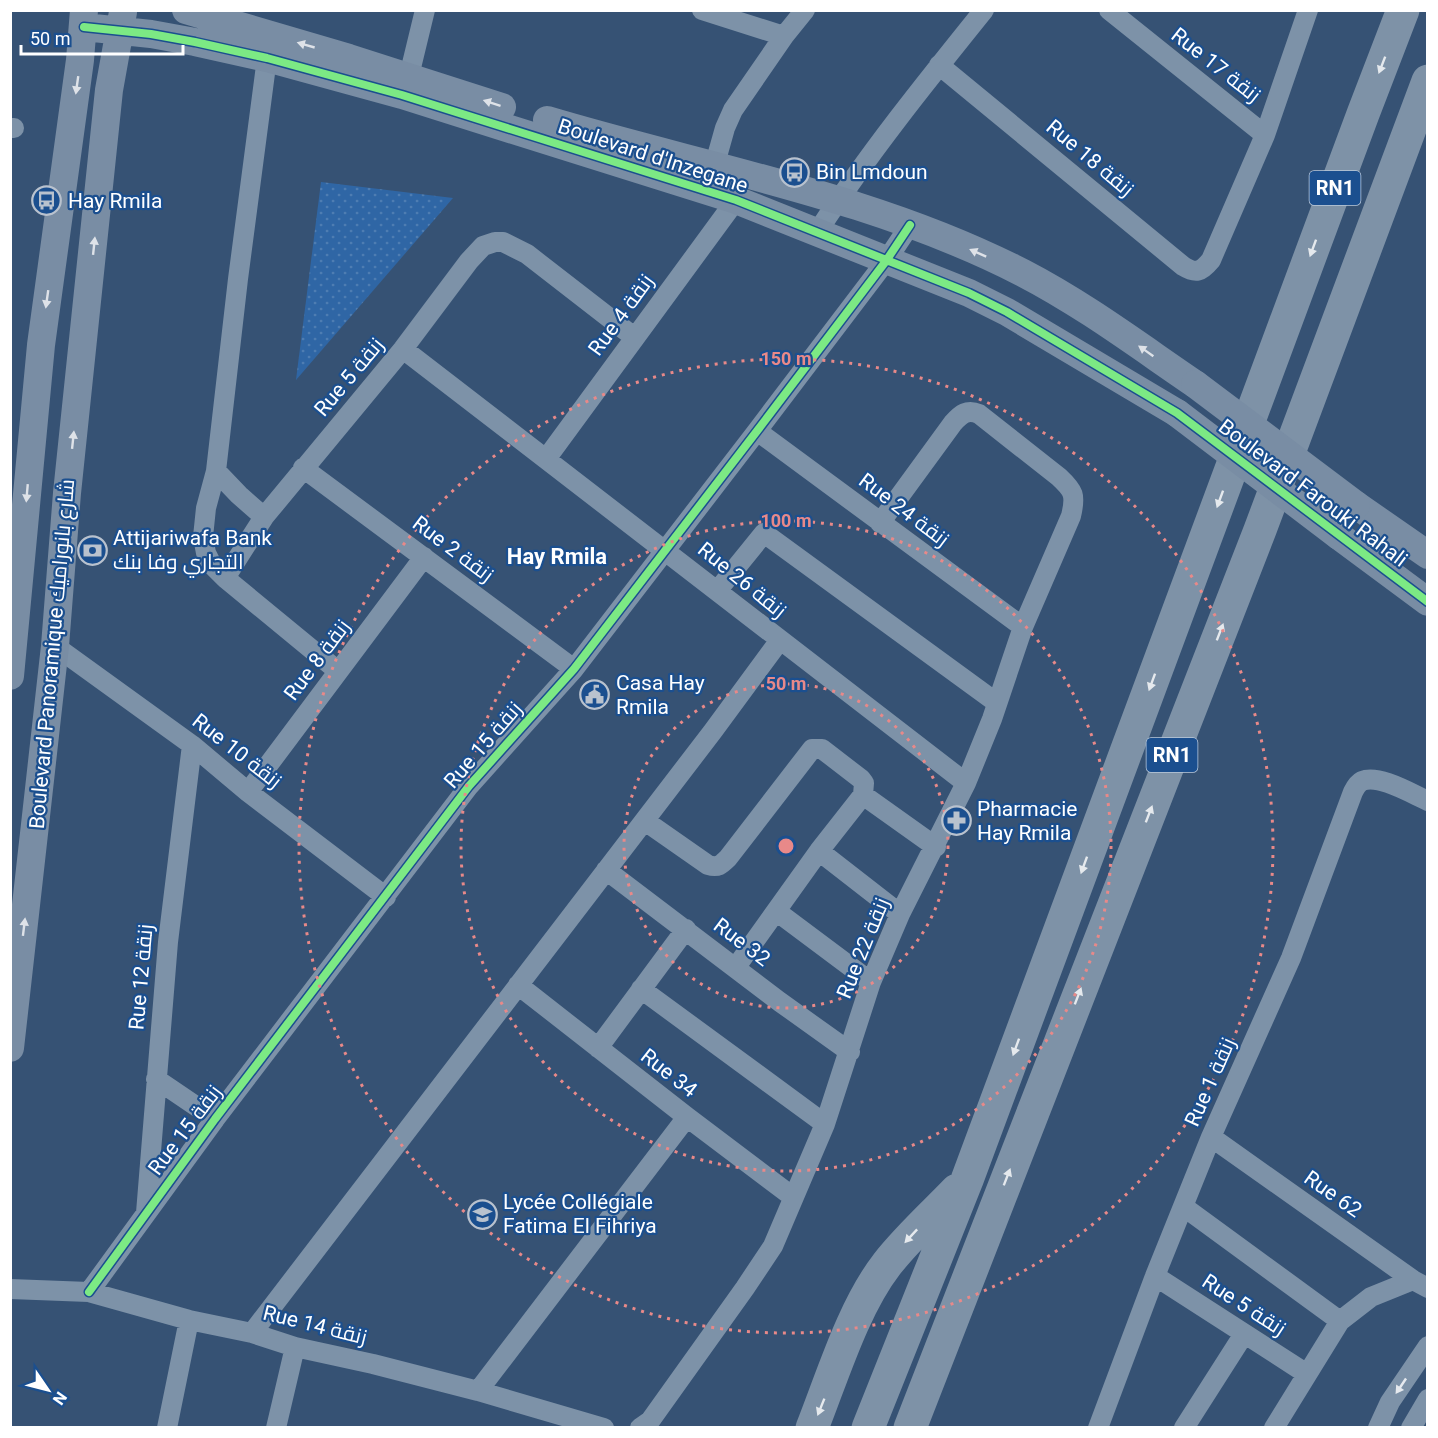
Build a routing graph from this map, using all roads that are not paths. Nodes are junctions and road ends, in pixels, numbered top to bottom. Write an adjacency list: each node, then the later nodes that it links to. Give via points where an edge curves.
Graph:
1 (186, 10): 14 (street, Boulevard d'Inzegane, one-way to 1)
2 (425, 10): 14 (street)
3 (702, 10): 11 (street)
4 (805, 10): 11 (street)
5 (984, 10): 13 (street)
6 (1109, 10): 16 (street, Rue 17 زنقة)
7 (1308, 10): 16 (street)
8 (1403, 10): 71 (highway, RN1, one-way to 71)
9 (84, 19): 10 (street, Boulevard d'Inzegane); 44 (street, Boulevard Panoramique شارع بانوراميك, one-way to 44, via 40,345)
10 (122, 20): 12 (street, Boulevard d'Inzegane); 41 (street, Boulevard Panoramique شارع بانوراميك, one-way to 10, via 67,494 110,90)
11 (784, 36): 17 (street, via 733,110)
12 (267, 58): 18 (street, Boulevard d'Inzegane, via 402,95); 30 (street)
13 (939, 65): 16 (street, Rue 18 زنقة, via 1191,271 1200,270 1211,260); 19 (street)
14 (409, 76): 17 (street, Boulevard d'Inzegane, one-way to 14, via 564,125)
15 (1428, 81): 74 (highway, RN1, one-way to 15, via 1260,530)
16 (1265, 135)
17 (714, 166): 19 (street, Boulevard d'Inzegane)
18 (736, 200): 21 (street, Boulevard d'Inzegane); 23 (street, Rue 4 زنقة)
19 (838, 200): 20 (street, Boulevard d'Inzegane); 21 (street)
20 (910, 225): 22 (street, Rue 15 زنقة); 25 (street, Boulevard d'Inzegane, one-way to 20, via 1100,319 1023,273)
21 (818, 231): 22 (street, Boulevard d'Inzegane)
22 (886, 261): 26 (street, Boulevard d'Inzegane, via 969,293 1006,312); 27 (street, Rue 15 زنقة)
23 (634, 338): 24 (street, Rue 5 زنقة, via 527,254 495,242 483,246 469,261); 28 (street, Rue 4 زنقة)
24 (404, 349): 28 (street, Rue 26 زنقة); 29 (street, Rue 5 زنقة)
25 (1195, 384): 34 (street, Boulevard Farouki Rahali, bridge)
26 (1177, 413): 38 (street, Boulevard Farouki Rahali, bridge)
27 (757, 431): 32 (street, Rue 24 زنقة); 33 (street, Rue 15 زنقة)
28 (546, 459): 33 (street, Rue 26 زنقة)
29 (303, 468): 31 (street, Rue 5 زنقة); 35 (street, Rue 2 زنقة)
30 (216, 471): 31 (street); 36 (street, via 203,537 206,554)
31 (264, 517): 36 (street, Rue 5 زنقة)
32 (880, 523): 39 (street, Rue 24 زنقة); 39 (street, Rue 22 زنقة, via 952,423 965,412 973,411 991,422 1059,477 1075,501)
33 (665, 549): 37 (street, Rue 26 زنقة); 42 (street, Rue 15 زنقة)
34 (1428, 555)
35 (424, 557): 42 (street, Rue 2 زنقة); 43 (street, Rue 8 زنقة)
36 (225, 578): 43 (street)
37 (717, 591): 40 (street, Rue 26 زنقة); 45 (street, via 764,533)
38 (1428, 602)
39 (1023, 627): 45 (street, Rue 22 زنقة)
40 (780, 640): 47 (street, Rue 26 زنقة); 51 (street)
41 (55, 646): 46 (street, Rue 10 زنقة); 63 (street, Boulevard Panoramique شارع بانوراميك, one-way to 41)
42 (574, 669): 55 (street, Rue 15 زنقة, via 469,786)
43 (338, 671): 48 (street, Rue 8 زنقة)
44 (10, 676)
45 (997, 703): 47 (street, Rue 22 زنقة)
46 (192, 746): 48 (street, Rue 10 زنقة); 66 (street, Rue 12 زنقة)
47 (966, 783): 52 (street, Rue 22 زنقة)
48 (248, 792): 55 (street, Rue 10 زنقة)
49 (863, 795): 51 (street, via 861,779 822,749 812,749 728,858 715,867); 52 (street); 53 (street)
50 (1428, 801): 70 (street, Rue 1 زنقة, via 1371,779 1362,781 1353,792 1291,957)
51 (645, 820): 54 (street)
52 (936, 847): 57 (street, Rue 22 زنقة)
53 (819, 850): 56 (street); 57 (street)
54 (606, 870): 58 (street, Rue 32); 61 (street)
55 (386, 897): 68 (street, Rue 15 زنقة)
56 (776, 911): 59 (street); 60 (street)
57 (900, 914): 60 (street, Rue 22 زنقة)
58 (686, 929): 59 (street, Rue 32); 62 (street)
59 (736, 967): 65 (street, Rue 32)
60 (872, 982): 65 (street, Rue 22 زنقة)
61 (518, 985): 64 (street, Rue 34); 82 (street)
62 (641, 989): 64 (street); 69 (street)
63 (11, 1046)
64 (598, 1048): 67 (street, Rue 34)
65 (850, 1052): 69 (street, Rue 22 زنقة)
66 (156, 1079): 68 (street); 75 (street, Rue 12 زنقة)
67 (687, 1118): 72 (street, Rue 34); 87 (street)
68 (215, 1119): 75 (street, Rue 15 زنقة)
69 (825, 1124): 72 (street, Rue 22 زنقة)
70 (1211, 1137): 73 (street, Rue 1 زنقة); 77 (street, Rue 62)
71 (967, 1180): 93 (highway, one-way to 93, via 886,1265 861,1307); 94 (highway, RN1)
72 (794, 1197): 89 (street, Rue 22 زنقة, via 773,1246)
73 (1184, 1207): 76 (street, Rue 1 زنقة); 81 (street)
74 (996, 1208): 95 (highway, RN1); 96 (highway)
75 (146, 1213): 79 (street, Rue 15 زنقة)
76 (1155, 1276): 83 (street, Rue 5 زنقة); 97 (street, Rue 1 زنقة)
77 (1420, 1284): 81 (street, via 1371,1297)
78 (10, 1289): 79 (street, Rue 14 زنقة)
79 (89, 1292): 80 (street, Rue 14 زنقة)
80 (189, 1320): 82 (street, Rue 14 زنقة); 90 (street)
81 (1340, 1322): 86 (street)
82 (252, 1334): 85 (street, Rue 14 زنقة)
83 (1244, 1334): 86 (street, Rue 5 زنقة); 98 (street)
84 (1428, 1346): 100 (street, one-way to 100, via 1390,1402)
85 (295, 1347): 87 (street, Rue 14 زنقة); 91 (street)
86 (1306, 1374): 99 (street)
87 (478, 1391): 92 (street, Rue 14 زنقة)
88 (1428, 1399): 101 (street)
89 (645, 1424)
90 (167, 1428)
91 (276, 1428)
92 (604, 1428)
93 (813, 1428)
94 (868, 1428)
95 (910, 1428)
96 (925, 1428)
97 (1098, 1428)
98 (1184, 1428)
99 (1274, 1428)
100 (1378, 1428)
101 (1411, 1428)

